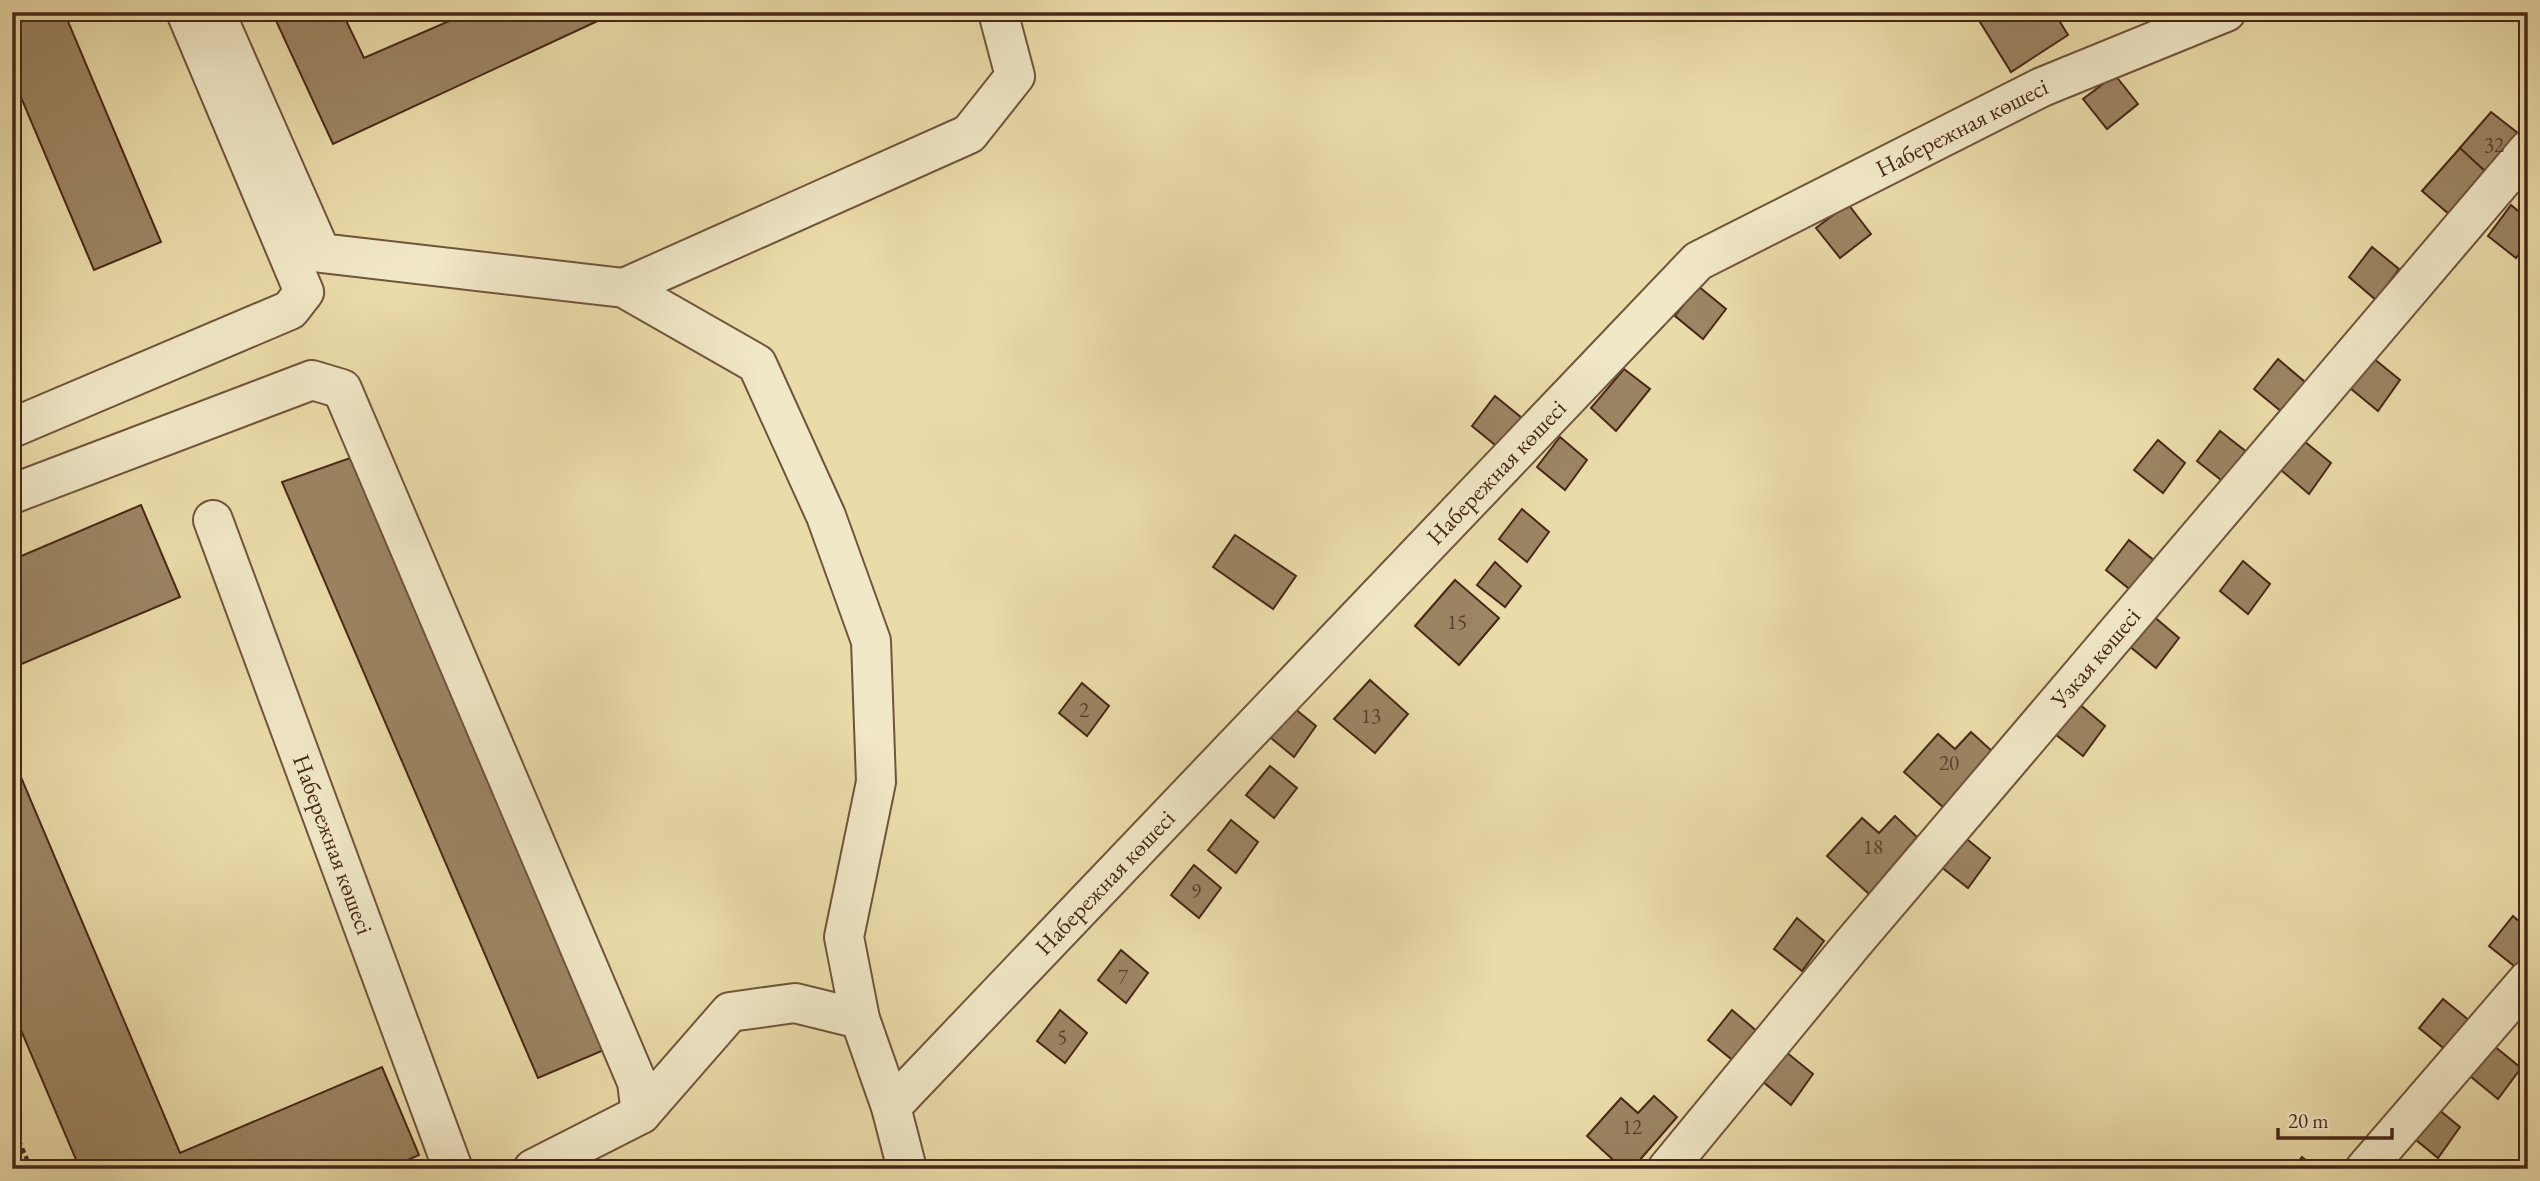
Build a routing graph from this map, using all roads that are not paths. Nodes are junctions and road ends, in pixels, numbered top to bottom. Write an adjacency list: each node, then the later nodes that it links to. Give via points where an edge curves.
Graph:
1 (186, 12): 7 (street, via 304,292 290,310)
2 (215, 12): 6 (street, via 321,253)
3 (999, 12): 6 (street, via 1016,76 969,134)
4 (2226, 12): 12 (street, Набережная көшесі, via 2042,87 1698,261)
5 (2528, 150): 17 (street, Узкая көшесі)
6 (624, 288): 11 (street, via 757,364 826,516 871,640 876,782 845,937)
7 (12, 428)
8 (12, 494): 13 (street, via 312,380 342,389 637,1083)
9 (213, 520): 14 (street, Набережная көшесі)
10 (2528, 981): 18 (street)
11 (860, 1019): 12 (street); 13 (street, via 794,1003 730,1012)
12 (891, 1107): 16 (street)
13 (641, 1114): 15 (street)
14 (453, 1169)
15 (533, 1169)
16 (907, 1169)
17 (1667, 1169)
18 (2365, 1169)

